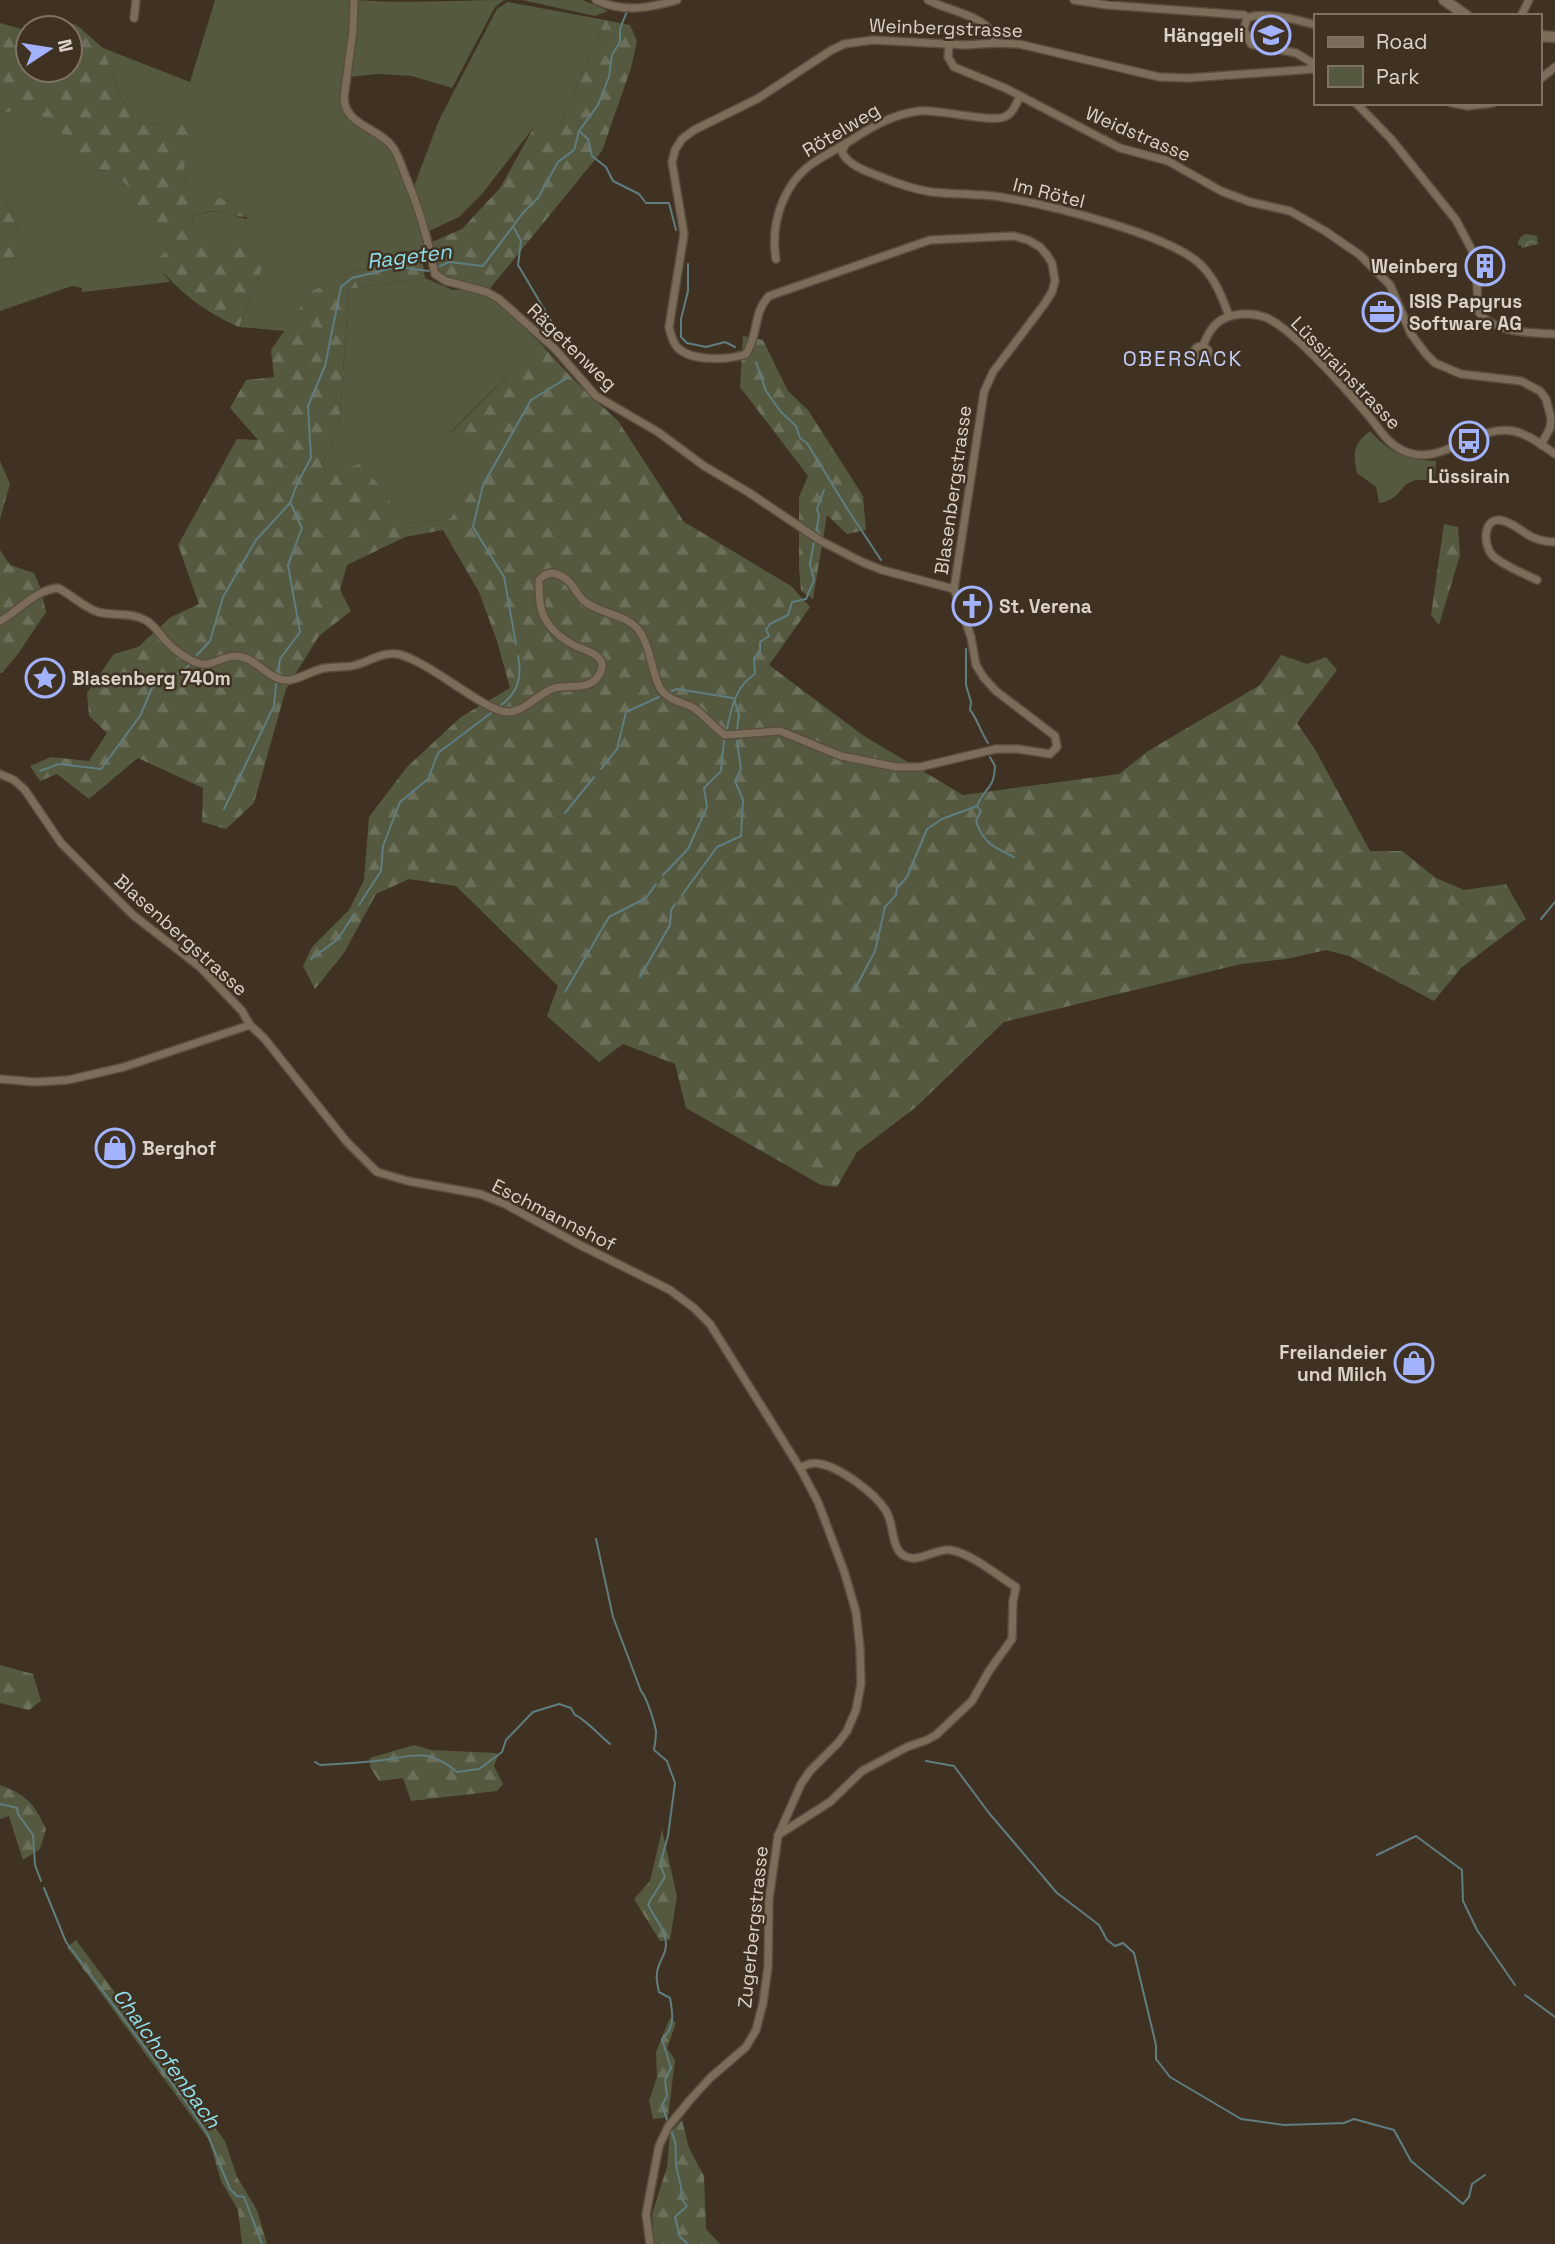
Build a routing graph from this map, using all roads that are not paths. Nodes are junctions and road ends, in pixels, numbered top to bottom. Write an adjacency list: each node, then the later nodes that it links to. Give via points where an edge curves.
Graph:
1 (136, 0): 9 (street)
2 (354, 0): 29 (street, Rägetenweg, via 344,107 385,139 397,156 419,209 434,269 446,281 499,299 556,350 596,396 821,541 882,570)
3 (596, 0): 4 (street, via 630,9)
4 (677, 0)
5 (928, 0): 12 (street, via 984,24)
6 (1074, 0): 10 (street)
7 (1444, 0): 8 (main road)
8 (1464, 14)
9 (134, 18)
10 (1247, 18): 11 (street, via 1278,17); 15 (street, via 1244,30 1251,44 1296,53)
11 (1314, 25)
12 (996, 43): 13 (street, Weinbergstrasse); 15 (street, Weinbergstrasse, via 1019,44 1159,77)
13 (948, 45): 17 (street, Weidstrasse, via 954,67); 18 (street, Weinbergstrasse, via 873,40 844,44)
14 (1555, 67): 16 (street)
15 (1314, 69)
16 (1541, 78)
17 (1020, 96): 20 (street, Rötelweg, via 1011,113 1000,119 916,112 885,121); 25 (street, Weidstrasse, via 1120,148 1168,161 1221,191 1290,211 1325,230 1360,255 1390,285 1411,334 1435,363 1461,374 1521,381 1540,391 1551,418)
18 (757, 99): 29 (street, Blasenbergstrasse, via 694,130 675,150 672,162 684,234 669,327 671,339 689,355 723,360 746,354 758,314 769,296 930,240 1014,236 1040,247 1052,263 1052,292 993,372 984,392)
19 (1358, 105): 23 (street, via 1456,220 1476,258 1478,311 1483,317 1509,329)
20 (846, 144): 21 (street, Rötelweg, via 811,164 787,192 773,244); 22 (street, Im Rötel, via 842,152 848,160 910,188 1005,197 1103,222 1176,248 1213,279)
21 (776, 259)
22 (1228, 316): 24 (street, via 1214,325); 25 (street, Lüssirainstrasse, via 1256,314 1290,333 1401,450 1431,455 1502,430 1521,433)
23 (1555, 334)
24 (1203, 346)
25 (1541, 444): 26 (street, Lüssirainstrasse)
26 (1555, 454)
27 (1555, 541): 28 (street, via 1534,539 1497,520 1485,532 1494,557)
28 (1537, 580)
29 (954, 589): 30 (street, Blasenbergstrasse, via 984,678 1055,736 1055,752 996,749 920,767 896,767 842,757 780,730 725,735 691,706 665,695 647,643 633,623 598,610 562,576 550,573 539,580 545,617 572,645 595,653 603,667 590,685 558,687 508,712 433,670 393,654 354,666 324,668 292,680 282,680 237,656 197,663 169,645 146,620 101,613 58,588 38,594)
30 (0, 621)
31 (0, 774): 32 (street, Blasenbergstrasse, via 25,790 61,843 133,915 200,967)
32 (250, 1025): 33 (street, Blasenbergstrasse, via 124,1067 68,1080); 34 (street, Eschmannshof, via 377,1172 480,1194 505,1204 670,1290 710,1324)
33 (0, 1079)
34 (764, 1409): 35 (street, Zugerbergstrasse)
35 (800, 1468): 36 (street, Zugerbergstrasse, via 818,1502 856,1612 861,1684 846,1731 805,1777); 36 (street, via 819,1463 829,1466 876,1498 887,1511 905,1557 936,1550 958,1552 1016,1587 1012,1639 972,1701 936,1735 862,1771 830,1802)
36 (778, 1836): 37 (street, Zugerbergstrasse, via 769,1899 768,1967 756,2030 746,2047 710,2078 670,2124 659,2146 646,2214)
37 (650, 2244)

